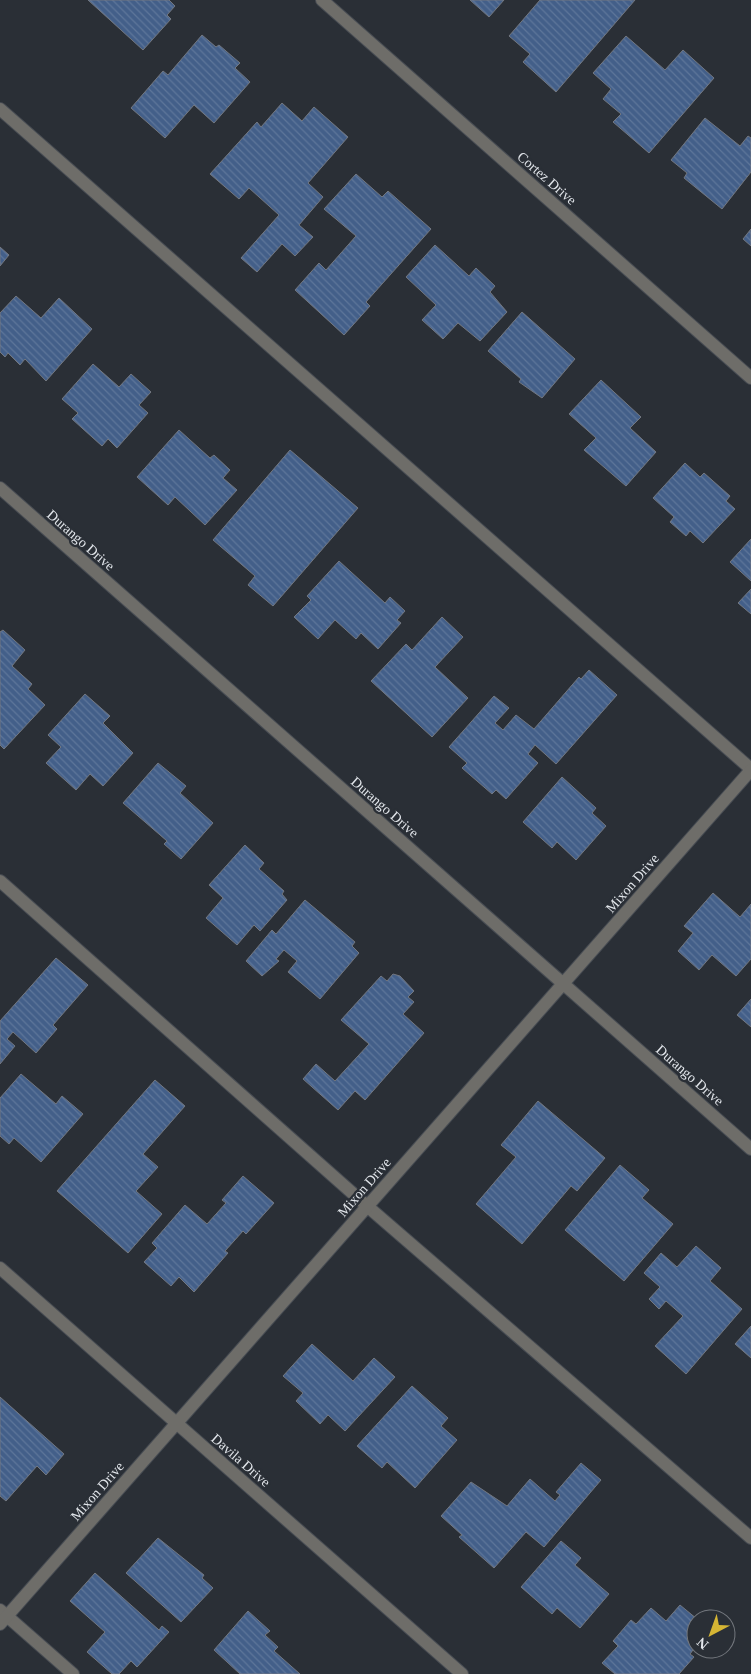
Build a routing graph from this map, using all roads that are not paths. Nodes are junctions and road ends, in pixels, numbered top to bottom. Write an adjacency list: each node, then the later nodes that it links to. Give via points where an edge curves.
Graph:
1 (322, 0): 3 (street, Cortez Drive)
2 (0, 109): 5 (street)
3 (751, 378)
4 (0, 488): 7 (street, Durango Drive)
5 (751, 770): 7 (street, Mixon Drive)
6 (0, 881): 9 (street)
7 (564, 984): 8 (street, Durango Drive); 9 (street, Mixon Drive)
8 (751, 1149)
9 (367, 1206): 11 (street, Mixon Drive); 12 (street)
10 (0, 1268): 11 (street, Davila Drive)
11 (176, 1424): 13 (street, Mixon Drive); 15 (street, Davila Drive)
12 (751, 1538)
13 (2, 1616): 14 (street)
14 (73, 1674)
15 (462, 1674)

